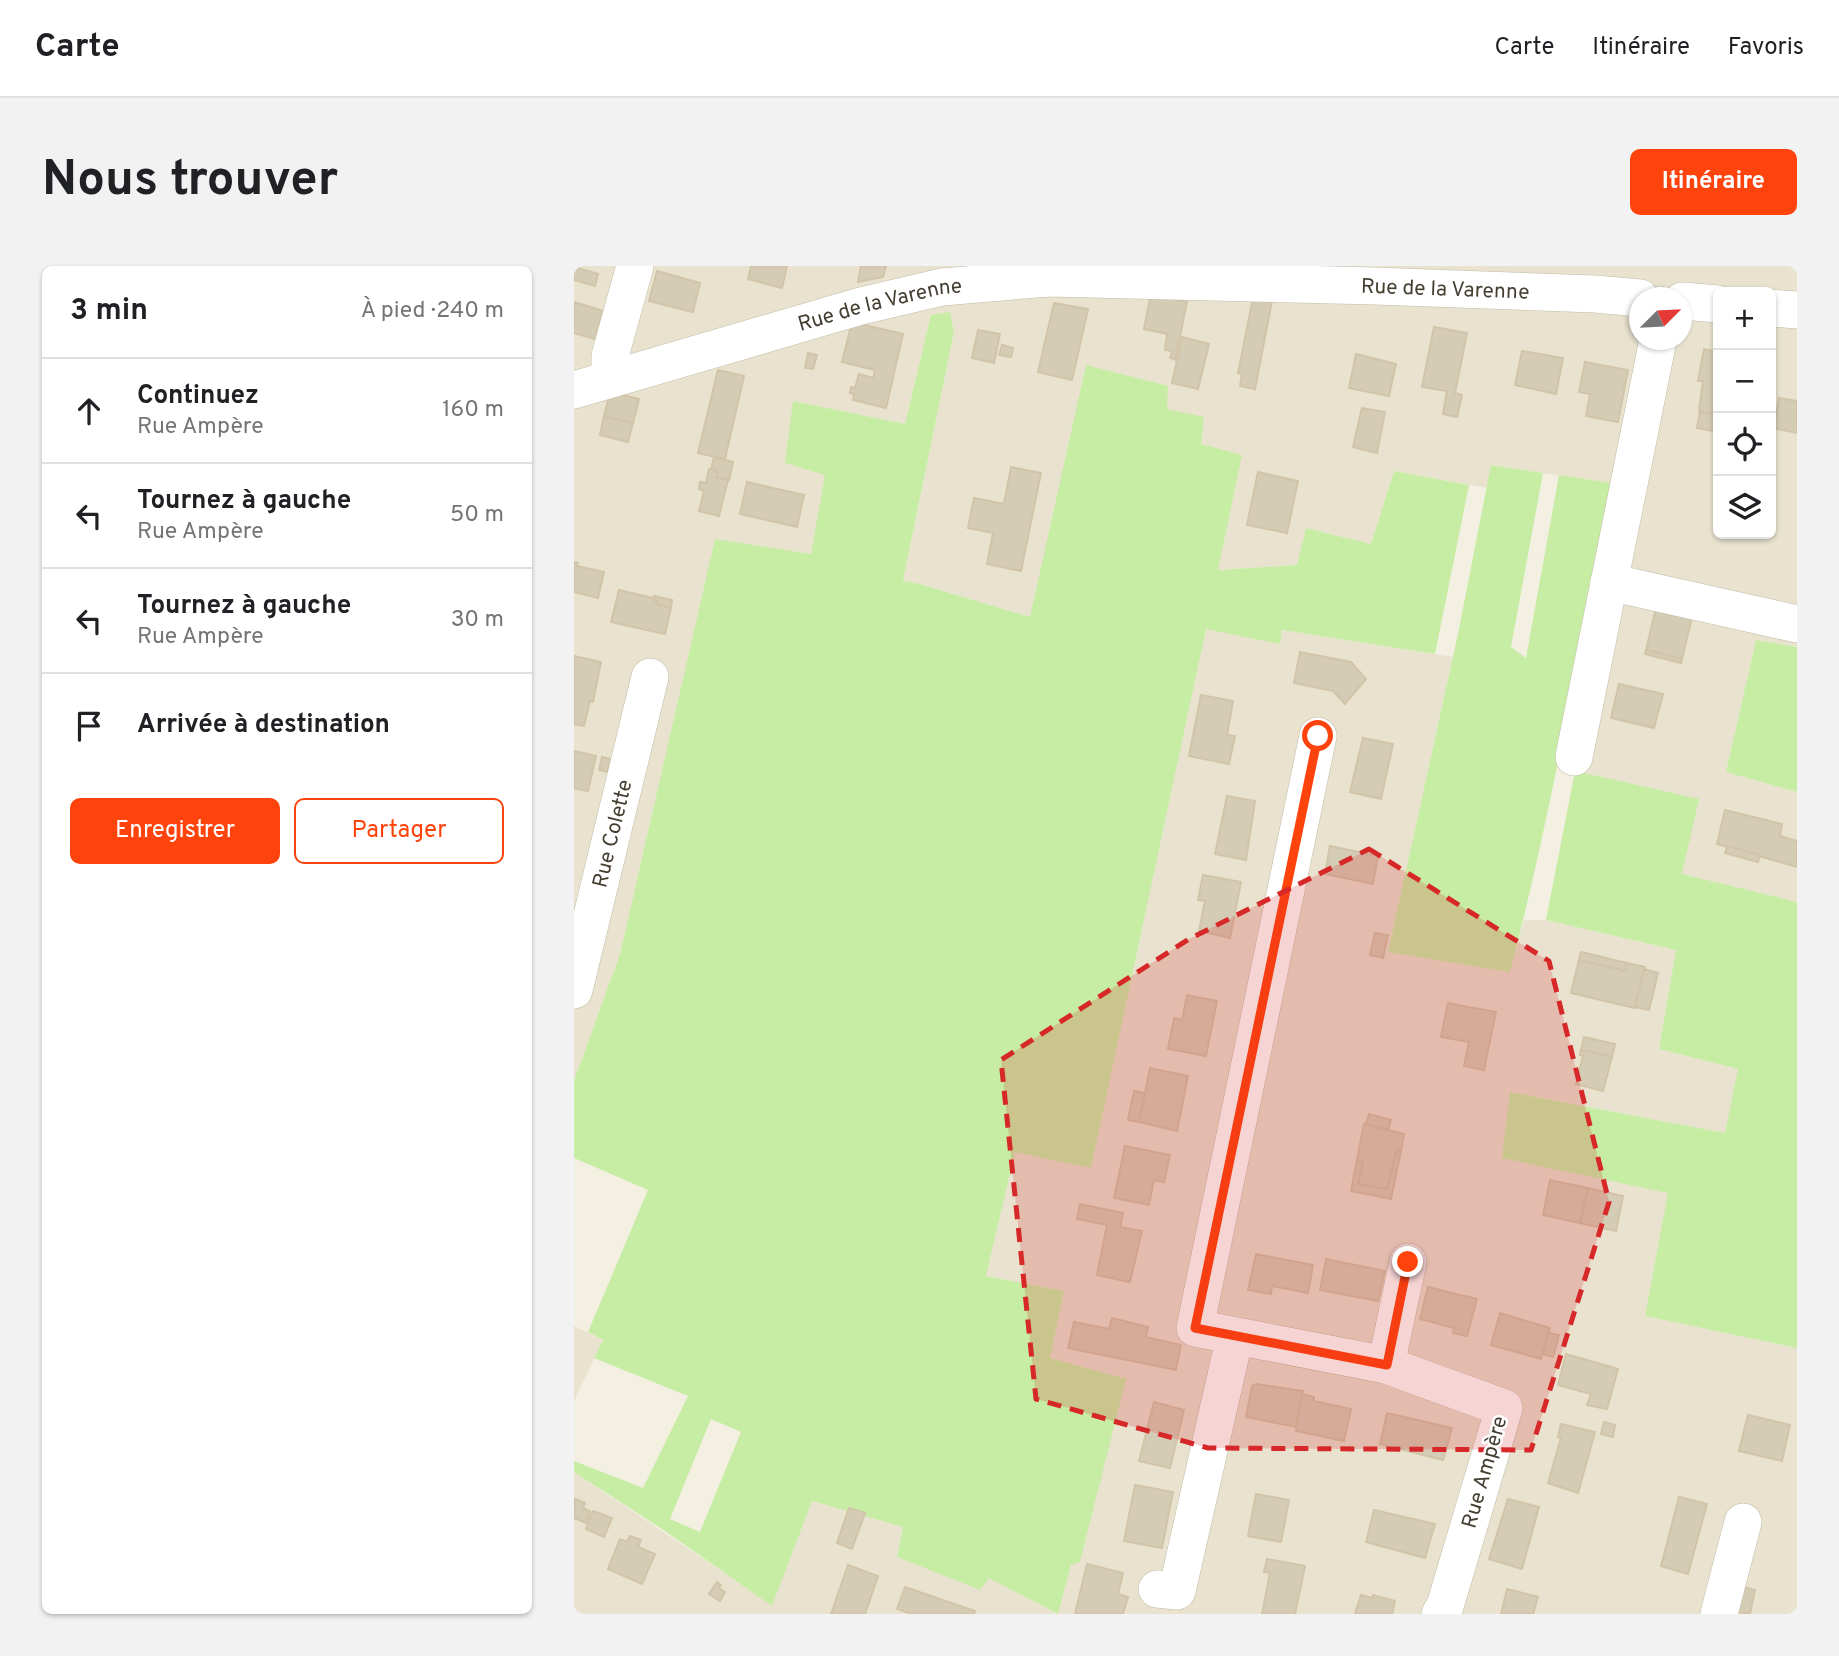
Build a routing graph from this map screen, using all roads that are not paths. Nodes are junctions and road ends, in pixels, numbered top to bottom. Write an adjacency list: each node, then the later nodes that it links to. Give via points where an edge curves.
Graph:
1 (635, 266): 10 (street, via 610,356)
2 (1191, 274): 3 (street, Rue de la Varenne, via 1375,286); 10 (street, Rue de la Varenne, via 942,287)
3 (1582, 280): 4 (street, Rue de la Varenne)
4 (1629, 295)
5 (1692, 302): 6 (street)
6 (1713, 304)
7 (1776, 308): 8 (street)
8 (1797, 310)
9 (1656, 350): 12 (street)
10 (610, 379): 11 (street, Rue de la Varenne)
11 (574, 390)
12 (1609, 582): 13 (street); 16 (street)
13 (1797, 624)
14 (650, 677): 17 (street, Rue Colette)
15 (1318, 736): 20 (street, Rue Ampère, via 1195,1328)
16 (1574, 757)
17 (583, 915): 18 (street, Rue Colette)
18 (574, 990)
19 (1408, 1262): 21 (street)
20 (1235, 1336): 21 (street, Rue Ampère); 23 (street, via 1177,1591)
21 (1387, 1365): 24 (street, Rue Ampère, via 1504,1408)
22 (1743, 1522): 25 (street)
23 (1157, 1589)
24 (1440, 1614)
25 (1719, 1614)

